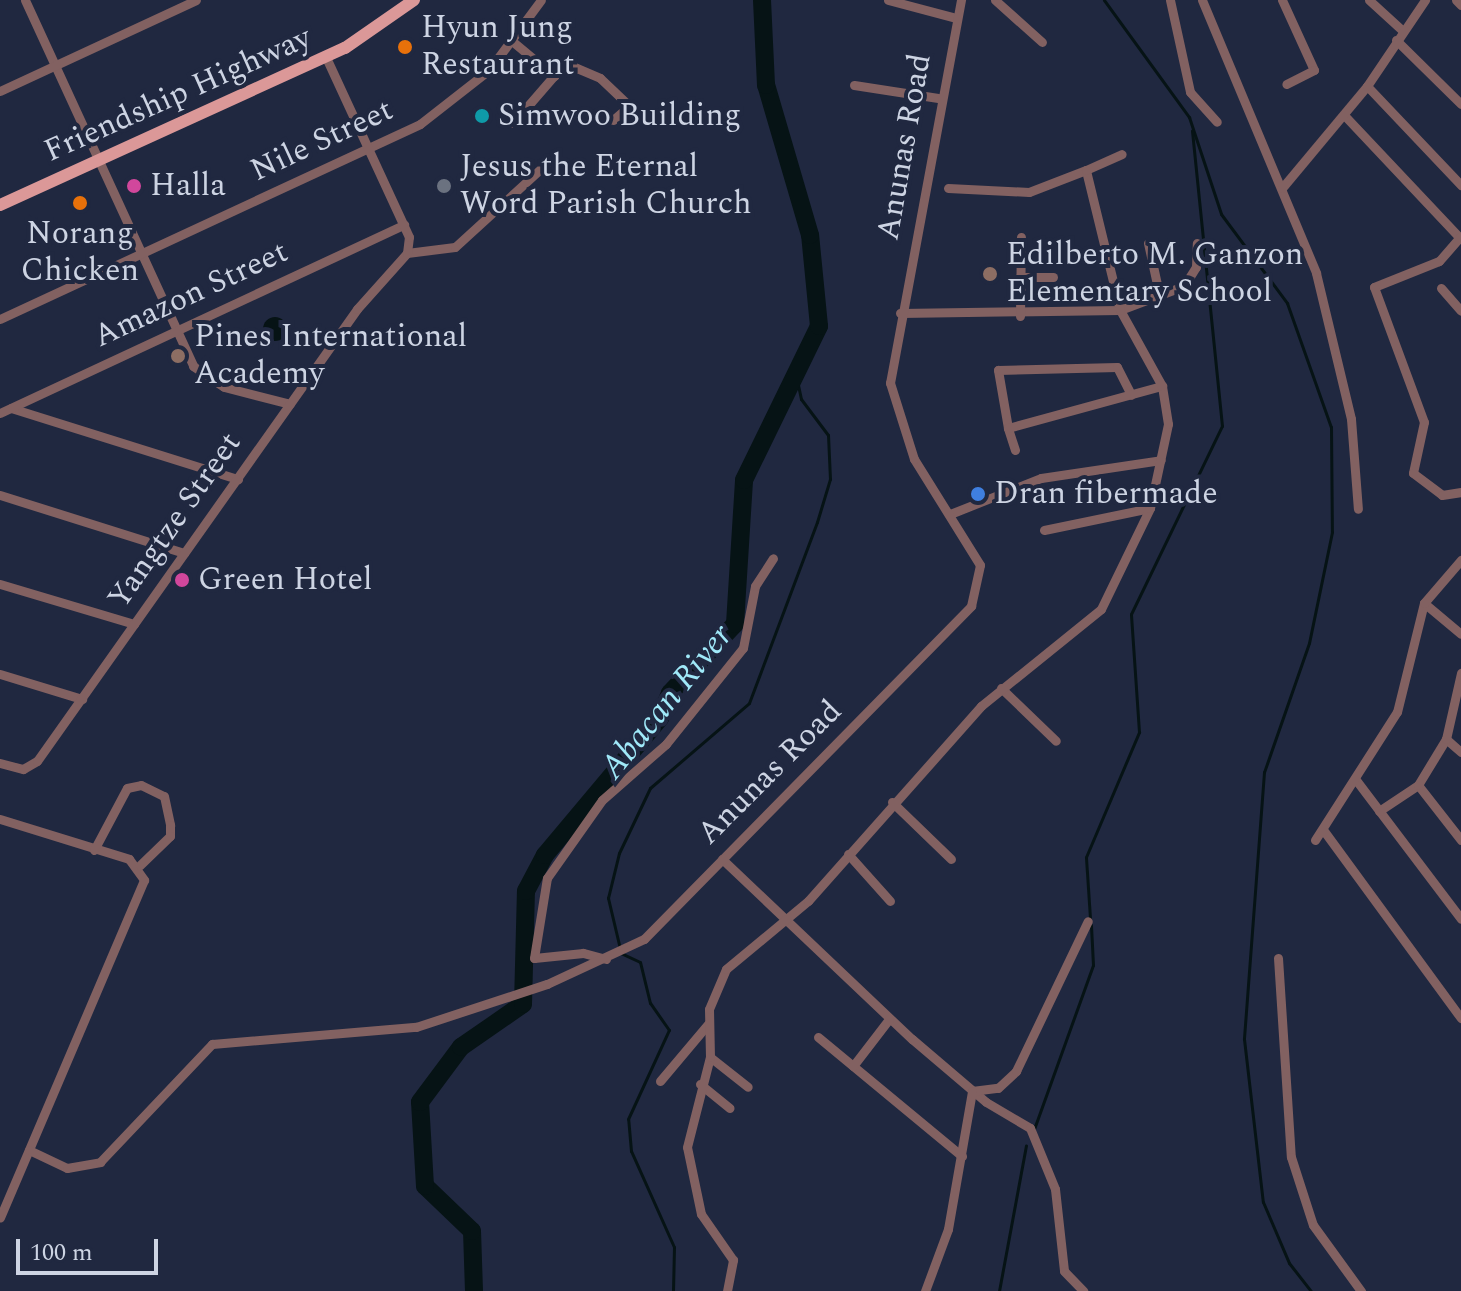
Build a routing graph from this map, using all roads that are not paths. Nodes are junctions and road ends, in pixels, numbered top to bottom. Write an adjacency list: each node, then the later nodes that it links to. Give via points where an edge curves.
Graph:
1 (25, 0): 21 (street)
2 (196, 0): 21 (street)
3 (414, 0): 20 (main road, Friendship Highway)
4 (541, 0): 18 (street, Nile Street)
5 (888, 0): 15 (street)
6 (961, 0): 15 (street, Anunas Road)
7 (995, 0): 19 (street)
8 (1170, 0): 33 (street, via 1190,92)
9 (1202, 0): 42 (street)
10 (1282, 0): 23 (street, via 1314,70)
11 (1369, 0): 16 (street)
12 (1425, 0): 16 (street)
13 (1456, 0): 14 (street)
14 (1461, 5)
15 (956, 18): 27 (street, Anunas Road)
16 (1403, 31): 17 (street)
17 (1396, 40): 25 (street); 28 (street)
18 (512, 41): 22 (street); 35 (street, Nile Street, via 454,100)
19 (1042, 42)
20 (326, 57): 35 (street); 37 (main road, Friendship Highway)
21 (55, 67): 26 (street); 37 (street)
22 (554, 76): 29 (street, via 565,63 600,78); 34 (street)
23 (1286, 84)
24 (854, 85): 27 (street)
25 (1367, 86): 31 (street); 40 (street)
26 (0, 91)
27 (938, 98): 57 (street, Anunas Road)
28 (1461, 104)
29 (630, 105): 30 (street); 32 (street)
30 (639, 115)
31 (1344, 115): 42 (street); 46 (street)
32 (613, 120)
33 (1217, 122)
34 (513, 123)
35 (368, 147): 44 (street); 50 (street, Nile Street)
36 (1122, 154): 39 (street)
37 (97, 160): 43 (main road, Friendship Highway); 50 (street)
38 (548, 162): 49 (street, via 455,247)
39 (1086, 170): 41 (street, via 1029,192); 55 (street)
40 (1461, 185)
41 (948, 188)
42 (1282, 188): 73 (street, via 1331,323 1351,419)
43 (0, 205)
44 (404, 225): 49 (street); 60 (street, Amazon Street)
45 (1021, 237): 51 (street)
46 (1460, 238): 70 (street, via 1439,261 1374,287 1424,422 1413,473 1434,492)
47 (1148, 243): 54 (street)
48 (1197, 243): 54 (street, via 1191,277)
49 (407, 253): 63 (street, Yangtze Street)
50 (140, 254): 59 (street, Nile Street); 60 (street)
51 (1020, 277): 52 (street); 58 (street)
52 (1053, 277)
53 (1441, 288): 56 (street)
54 (1160, 298): 55 (street)
55 (1120, 310): 58 (street); 61 (street)
56 (1461, 311)
57 (900, 313): 58 (street); 74 (street, Anunas Road, via 893,407 914,459)
58 (1020, 316)
59 (0, 319)
60 (176, 331): 63 (street, via 201,375); 64 (street, Amazon Street)
61 (1162, 386): 62 (street); 68 (street, via 1168,424)
62 (1131, 395): 66 (street); 66 (street, via 1117,367 998,370)
63 (290, 404): 69 (street, Yangtze Street)
64 (11, 408): 65 (street, Amazon Street); 69 (street)
65 (0, 413)
66 (1008, 428): 67 (street)
67 (1015, 450)
68 (1161, 460): 72 (street); 74 (street, via 1041,478)
69 (238, 479): 76 (street, Yangtze Street)
70 (1461, 492)
71 (0, 495): 76 (street)
72 (1150, 508): 75 (street); 85 (street, via 1101,609)
73 (1358, 509)
74 (950, 514): 102 (street, Anunas Road, via 980,565 976,599)
75 (1044, 530)
76 (184, 553): 81 (street, Yangtze Street)
77 (773, 558): 109 (street, via 755,586 743,648 666,744 602,800 547,878 534,958 583,953)
78 (1459, 566): 80 (street)
79 (0, 584): 81 (street)
80 (1424, 603): 82 (street); 92 (street, via 1397,712)
81 (134, 624): 87 (street, Yangtze Street)
82 (1461, 634)
83 (1461, 673): 86 (street)
84 (0, 674): 87 (street)
85 (1001, 688): 89 (street); 94 (street)
86 (1459, 692): 88 (street)
87 (82, 699): 91 (street, Yangtze Street, via 37,761 23,769)
88 (1446, 739): 90 (street); 93 (street)
89 (1056, 741)
90 (1461, 752)
91 (0, 763)
92 (1356, 780): 95 (street); 97 (street)
93 (1418, 785): 95 (street); 99 (street)
94 (892, 802): 101 (street); 103 (street)
95 (1379, 811): 106 (street)
96 (0, 819): 100 (street)
97 (1324, 831): 98 (street); 111 (street)
98 (1315, 840)
99 (1461, 840)
100 (94, 850): 104 (street); 104 (street, via 127,788 141,785 164,796 170,836)
101 (848, 854): 105 (street); 108 (street)
102 (722, 859): 108 (street); 109 (street, Anunas Road, via 653,933)
103 (951, 859)
104 (140, 865): 122 (street, via 140,896)
105 (890, 901)
106 (1461, 919)
107 (1088, 921): 120 (street, via 1016,1071 998,1088)
108 (783, 924): 112 (street); 113 (street, via 726,969)
109 (608, 958): 122 (street, Anunas Road, via 491,1004 404,1029 212,1044 100,1162 67,1168)
110 (1278, 958): 128 (street, via 1291,1157 1313,1225)
111 (1461, 1018)
112 (889, 1019): 116 (street); 120 (street)
113 (708, 1024): 115 (street); 117 (street)
114 (818, 1037): 116 (street)
115 (710, 1057): 118 (street); 119 (street)
116 (853, 1066): 123 (street)
117 (660, 1081)
118 (700, 1084): 121 (street); 125 (street, via 688,1164 701,1214 733,1260)
119 (748, 1087)
120 (972, 1091): 123 (street); 127 (street, via 1038,1138 1055,1189 1061,1260)
121 (730, 1108)
122 (29, 1150): 124 (street)
123 (962, 1156): 126 (street)
124 (0, 1218)
125 (727, 1291)
126 (925, 1291)
127 (1083, 1291)
128 (1361, 1291)

